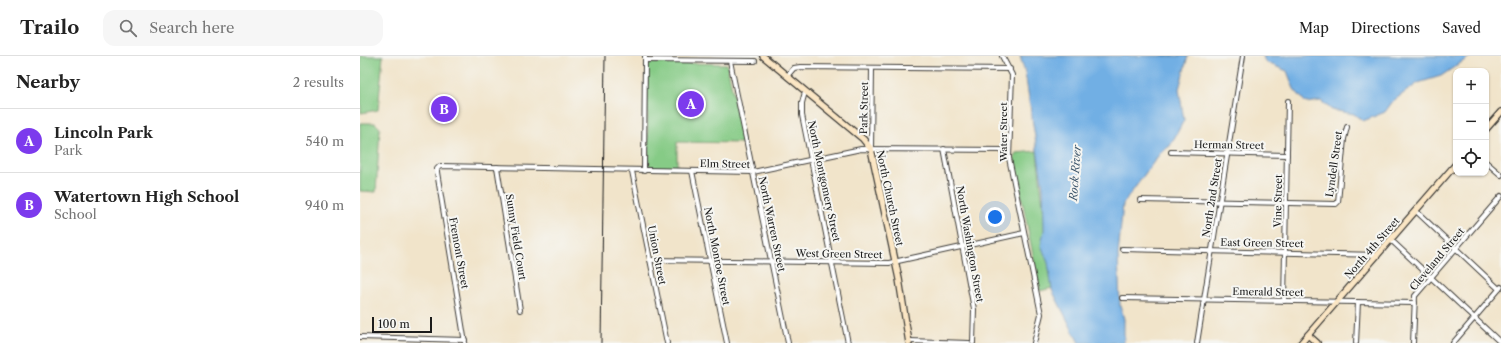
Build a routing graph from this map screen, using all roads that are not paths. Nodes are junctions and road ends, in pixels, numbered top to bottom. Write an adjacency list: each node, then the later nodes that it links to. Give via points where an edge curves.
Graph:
1 (763, 56): 9 (main road, North Church Street)
2 (1002, 56): 8 (street, Water Street)
3 (1243, 56): 19 (street, North 2nd Street)
4 (645, 58): 5 (street); 27 (street)
5 (730, 61): 6 (street); 29 (street, North Warren Street)
6 (755, 61)
7 (872, 68): 8 (street); 9 (street, via 800,66 794,68); 15 (street, Park Street)
8 (1010, 69): 17 (street, Water Street, via 1012,80)
9 (787, 76): 10 (main road, North Church Street)
10 (805, 92): 15 (main road, North Church Street, via 863,139); 21 (street, North Montgomery Street, via 802,110)
11 (1288, 101): 20 (street, Vine Street)
12 (1501, 112): 13 (main road)
13 (1489, 126)
14 (1347, 127): 34 (street, Lyndell Street, via 1338,202)
15 (871, 149): 16 (street, Elm Street); 21 (street, Elm Street); 48 (main road, North Church Street)
16 (944, 149): 17 (street, Elm Street); 38 (street, North Washington Street)
17 (1009, 150): 36 (street, Water Street)
18 (1172, 152): 19 (street, Herman Street)
19 (1228, 153): 20 (street, Herman Street); 33 (street, North 2nd Street)
20 (1287, 155): 34 (street, Vine Street)
21 (812, 160): 29 (street, Elm Street); 47 (street, North Montgomery Street)
22 (1489, 165): 30 (street)
23 (438, 167): 24 (street, Elm Street); 61 (street, Fremont Street)
24 (497, 167): 26 (street, Elm Street); 57 (street, Sunny Field Court)
25 (1453, 168): 35 (main road, North 4th Street)
26 (632, 171): 27 (street, Elm Street); 44 (street, Union Street)
27 (644, 171): 28 (street, Elm Street)
28 (692, 171): 29 (street, Elm Street); 45 (street, North Monroe Street)
29 (753, 172): 46 (street, North Warren Street)
30 (1501, 175)
31 (1501, 196): 39 (street, Cleveland Street)
32 (1140, 200): 33 (street)
33 (1220, 202): 34 (street); 41 (street, North 2nd Street)
34 (1286, 203): 42 (street, Vine Street)
35 (1416, 211): 37 (main road, North 4th Street); 39 (street)
36 (1024, 233): 38 (street, West Green Street); 69 (street, Water Street, via 1041,314)
37 (1391, 240): 43 (main road, North 4th Street); 49 (street)
38 (964, 247): 48 (street, West Green Street); 68 (street, North Washington Street, via 974,309)
39 (1456, 248): 49 (street, Cleveland Street); 50 (street)
40 (1122, 250): 41 (street, East Green Street)
41 (1212, 251): 42 (street, East Green Street); 52 (street, North 2nd Street)
42 (1285, 252): 43 (street, East Green Street); 53 (street, Vine Street)
43 (1378, 255): 54 (main road, North 4th Street)
44 (650, 260): 45 (street, West Green Street); 63 (street, Union Street)
45 (710, 261): 46 (street, West Green Street); 64 (street, North Monroe Street)
46 (771, 262): 47 (street, West Green Street); 65 (street, North Warren Street)
47 (832, 262): 48 (street, West Green Street); 66 (street, North Montgomery Street)
48 (894, 262): 62 (main road, North Church Street)
49 (1431, 277): 56 (street, Cleveland Street, via 1415,296); 58 (street)
50 (1500, 288): 58 (street)
51 (1122, 298): 52 (street, Emerald Street)
52 (1204, 299): 53 (street, Emerald Street); 70 (street, North 2nd Street)
53 (1284, 301): 54 (street, Emerald Street)
54 (1337, 301): 55 (street, Emerald Street); 59 (main road, North 4th Street)
55 (1358, 302): 56 (street, Emerald Street); 73 (street)
56 (1414, 303): 74 (street, Cleveland Street)
57 (520, 310)
58 (1474, 318): 75 (street); 76 (street)
59 (1308, 335): 71 (main road, North 4th Street); 72 (main road)
60 (360, 337): 61 (street)
61 (465, 341)
62 (909, 342): 67 (street)
63 (666, 343)
64 (728, 343)
65 (788, 343)
66 (848, 343)
67 (969, 343)
68 (973, 343)
69 (1034, 343)
70 (1197, 343)
71 (1301, 343)
72 (1317, 343)
73 (1356, 343)
74 (1413, 343)
75 (1453, 343)
76 (1501, 343)

